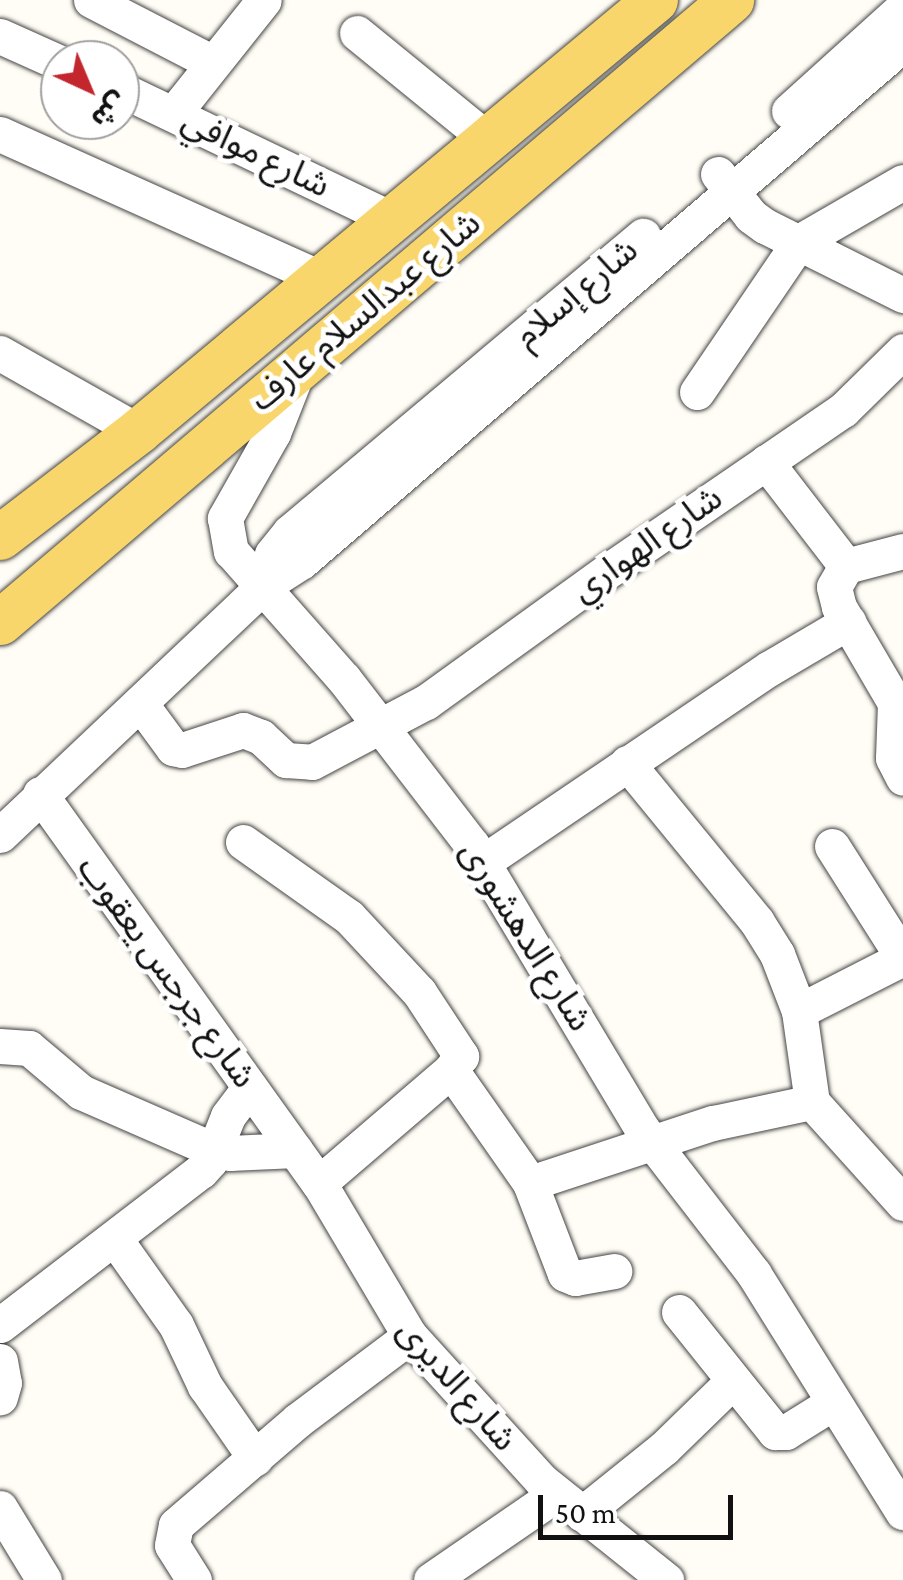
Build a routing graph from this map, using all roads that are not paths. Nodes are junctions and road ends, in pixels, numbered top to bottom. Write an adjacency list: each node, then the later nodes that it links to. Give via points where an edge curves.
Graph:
1 (91, 0): 10 (street)
2 (264, 0): 10 (street)
3 (654, 0): 14 (main road, شارع عبدالسلام عارف)
4 (731, 0): 23 (main road, شارع عبدالسلام عارف)
5 (903, 8): 16 (street, شارع إسلام)
6 (357, 33): 14 (street)
7 (0, 36): 9 (street)
8 (903, 44): 16 (street, شارع إسلام)
9 (40, 54)
10 (213, 63): 12 (street)
11 (140, 99): 12 (street, شارع موافي)
12 (174, 113): 17 (street, شارع موافي)
13 (0, 134): 19 (street)
14 (487, 139): 17 (main road, شارع عبدالسلام عارف)
15 (903, 182): 18 (street)
16 (725, 183): 18 (street, via 765,226); 30 (street, شارع إسلام, via 290,532 272,554)
17 (391, 219): 19 (main road, شارع عبدالسلام عارف)
18 (799, 242): 20 (street); 24 (street)
19 (320, 278): 25 (main road, شارع عبدالسلام عارف)
20 (903, 295)
21 (903, 351): 26 (street, شارع الهواري, via 844,410)
22 (0, 353): 25 (street)
23 (300, 366): 30 (street, شارع الدهشورى, via 273,433 225,518 231,550); 31 (main road, شارع عبدالسلام عارف)
24 (697, 392)
25 (138, 431): 27 (main road, شارع عبدالسلام عارف)
26 (766, 462): 29 (street); 35 (street, شارع الهواري)
27 (0, 537)
28 (903, 551): 29 (street)
29 (846, 566): 32 (street, via 834,587)
30 (263, 586): 34 (street, شارع إسلام); 35 (street, شارع الدهشورى)
31 (9, 609)
32 (848, 622): 33 (street); 36 (street)
33 (899, 701): 37 (street, via 893,758)
34 (140, 703): 35 (street, شارع الهواري, via 173,748 243,730 293,763 312,762); 38 (street, شارع إسلام)
35 (383, 728): 42 (street, شارع الدهشورى)
36 (627, 763): 42 (street); 44 (street, via 757,922)
37 (903, 778)
38 (40, 794): 39 (street, شارع إسلام); 47 (street, شارع جرجس يعقوب)
39 (0, 834)
40 (242, 842): 46 (street, via 339,908 419,992 460,1056)
41 (832, 846): 43 (street)
42 (483, 862): 49 (street, شارع الدهشورى)
43 (903, 958): 44 (street)
44 (799, 1011): 48 (street)
45 (0, 1046): 50 (street, via 29,1048 81,1092)
46 (452, 1070): 52 (street); 53 (street)
47 (250, 1088): 50 (street); 51 (street, شارع جرجس يعقوب)
48 (812, 1102): 49 (street); 54 (street)
49 (652, 1142): 53 (street); 63 (street, شارع الدهشورى, via 754,1274)
50 (214, 1148): 51 (street, via 253,1154); 55 (street, via 201,1171)
51 (295, 1150): 52 (street, شارع الديرى)
52 (318, 1183): 59 (street, شارع الديرى)
53 (530, 1183): 56 (street, via 565,1274)
54 (903, 1203)
55 (114, 1239): 58 (street); 64 (street, via 176,1325 205,1386)
56 (614, 1271)
57 (679, 1312): 61 (street)
58 (0, 1325)
59 (410, 1336): 64 (street); 65 (street, شارع الديرى)
60 (0, 1361): 62 (street)
61 (733, 1381): 63 (street, via 775,1432); 65 (street, via 664,1448)
62 (0, 1397)
63 (832, 1404): 67 (street, شارع الدهشورى)
64 (255, 1458): 69 (street, via 172,1533 172,1545)
65 (569, 1504): 70 (street); 71 (street, شارع الديرى)
66 (0, 1508): 68 (street)
67 (903, 1512)
68 (44, 1580)
69 (194, 1580)
70 (432, 1580)
71 (666, 1580)

